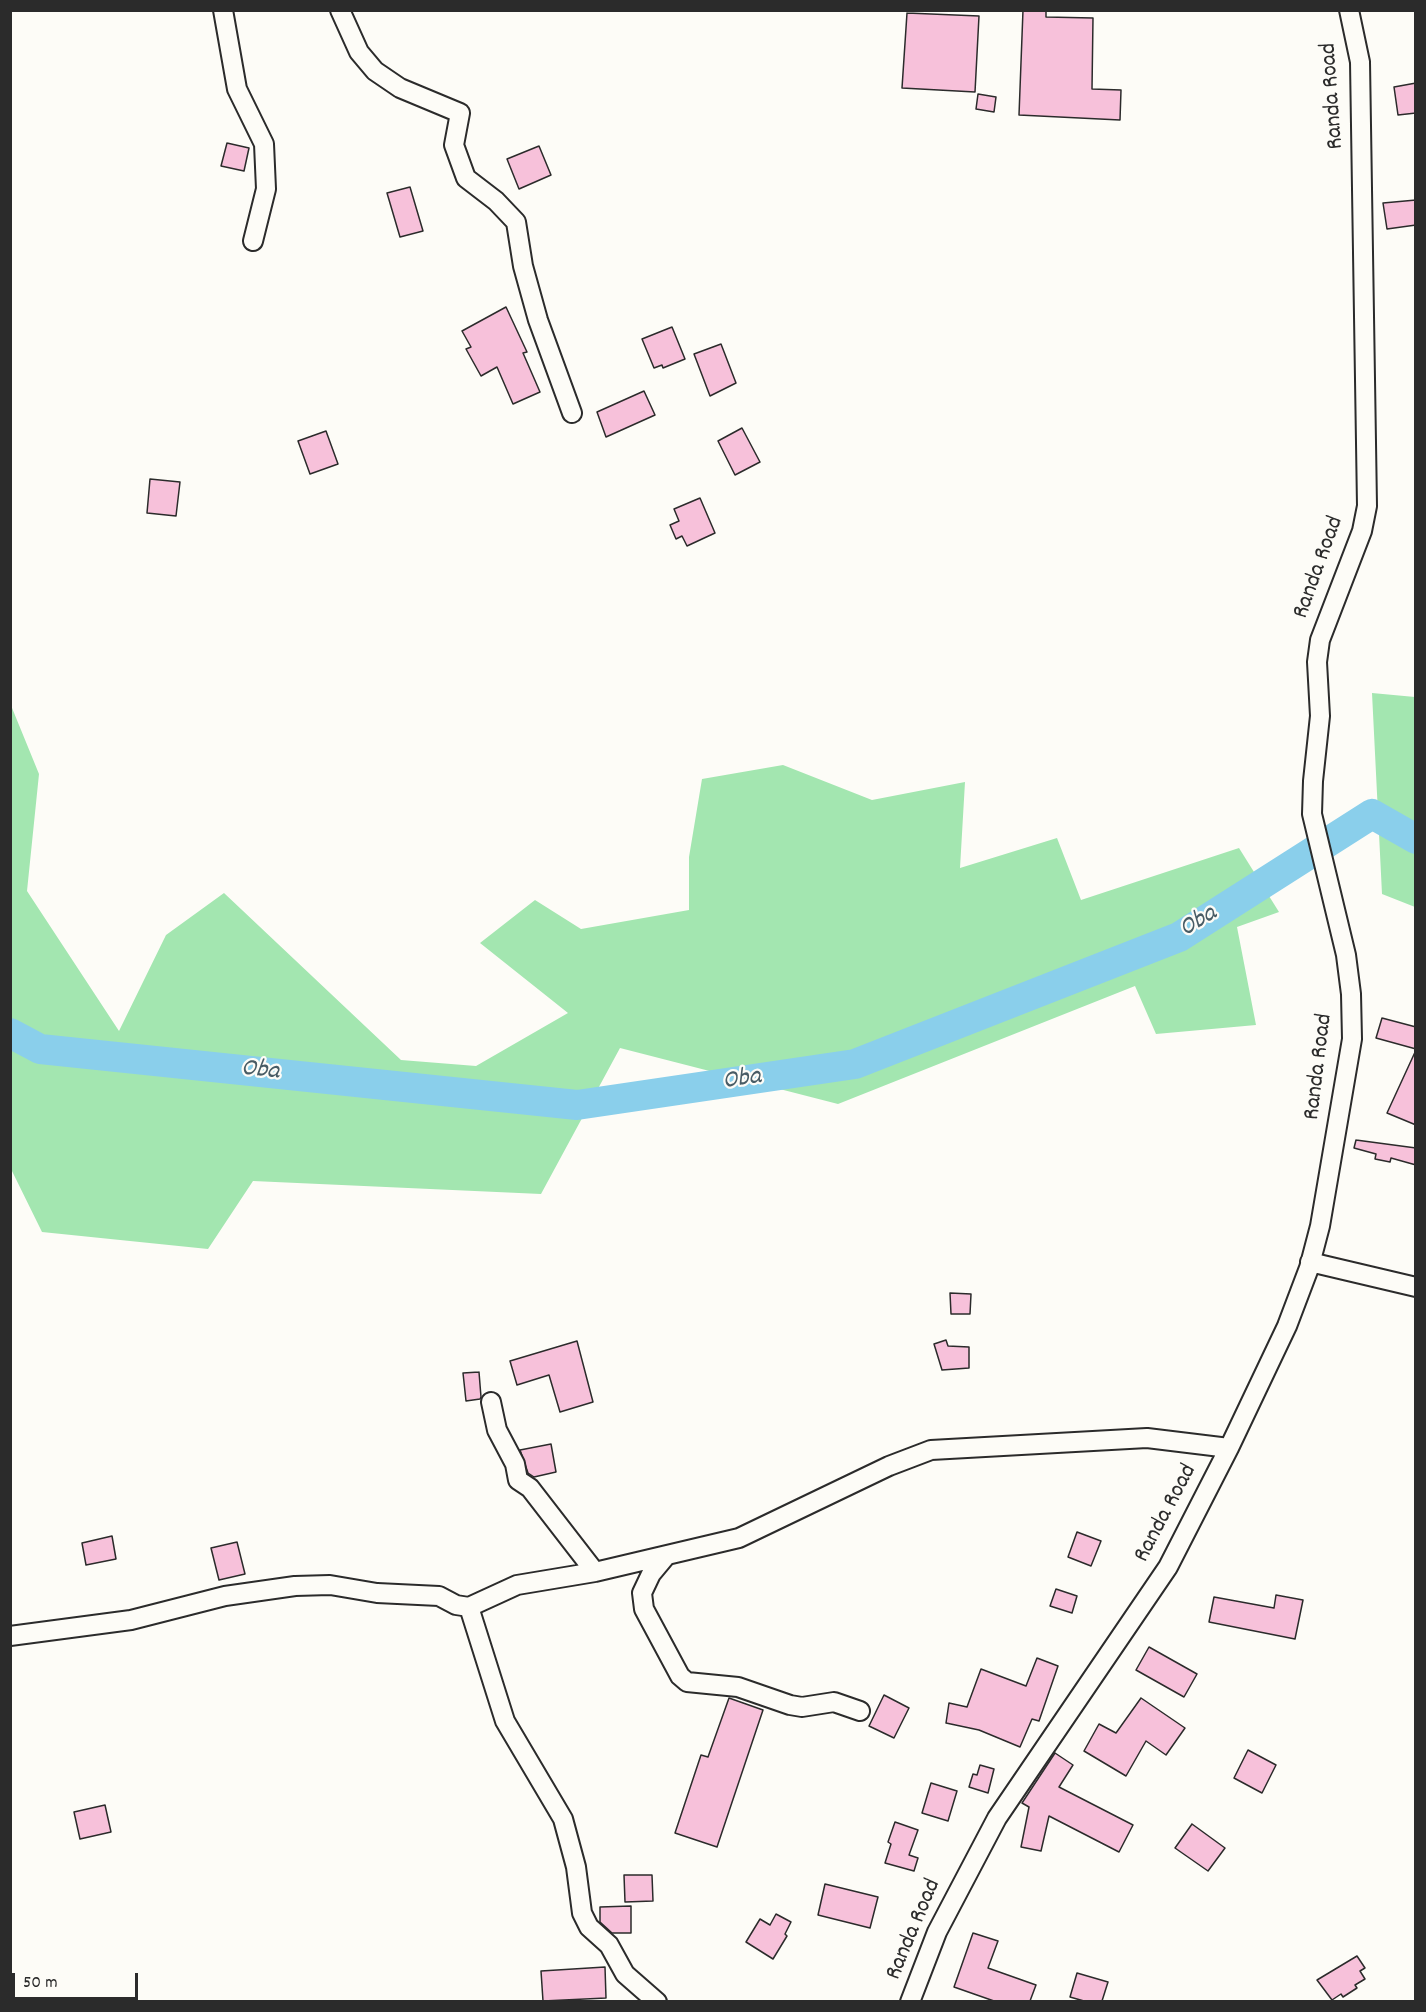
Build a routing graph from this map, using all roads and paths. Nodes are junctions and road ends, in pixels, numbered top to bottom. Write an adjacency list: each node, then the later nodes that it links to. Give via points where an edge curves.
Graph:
1 (223, 10): 4 (street, via 237,89 264,144 266,189)
2 (340, 10): 5 (street, via 359,52 375,71 400,88 460,113 454,145 466,178 516,222 538,320)
3 (1349, 10): 6 (street, Randa Road, via 1360,62 1367,506 1362,531 1320,640 1320,716 1312,814 1346,955 1352,1039 1320,1226)
4 (253, 241)
5 (572, 413)
6 (1310, 1262): 7 (street); 9 (street, Randa Road, via 1287,1326)
7 (1416, 1287)
8 (491, 1402): 11 (street, via 497,1430 515,1464 518,1480 530,1488)
9 (1229, 1448): 10 (street, via 1147,1438 931,1450 889,1466 752,1533); 16 (street, Randa Road, via 1168,1567 997,1818 937,1932)
10 (666, 1556): 11 (street); 14 (street, via 642,1593 644,1609 687,1682 738,1687 790,1705 834,1702)
11 (595, 1572): 12 (street, via 517,1585)
12 (469, 1607): 13 (street, via 439,1596 377,1593 330,1585 295,1586 225,1596 131,1620); 15 (street, via 505,1721 563,1819 576,1867 582,1913 589,1927 609,1945 625,1974)
13 (10, 1636)
14 (860, 1711)
15 (657, 2001)
16 (910, 2001)

